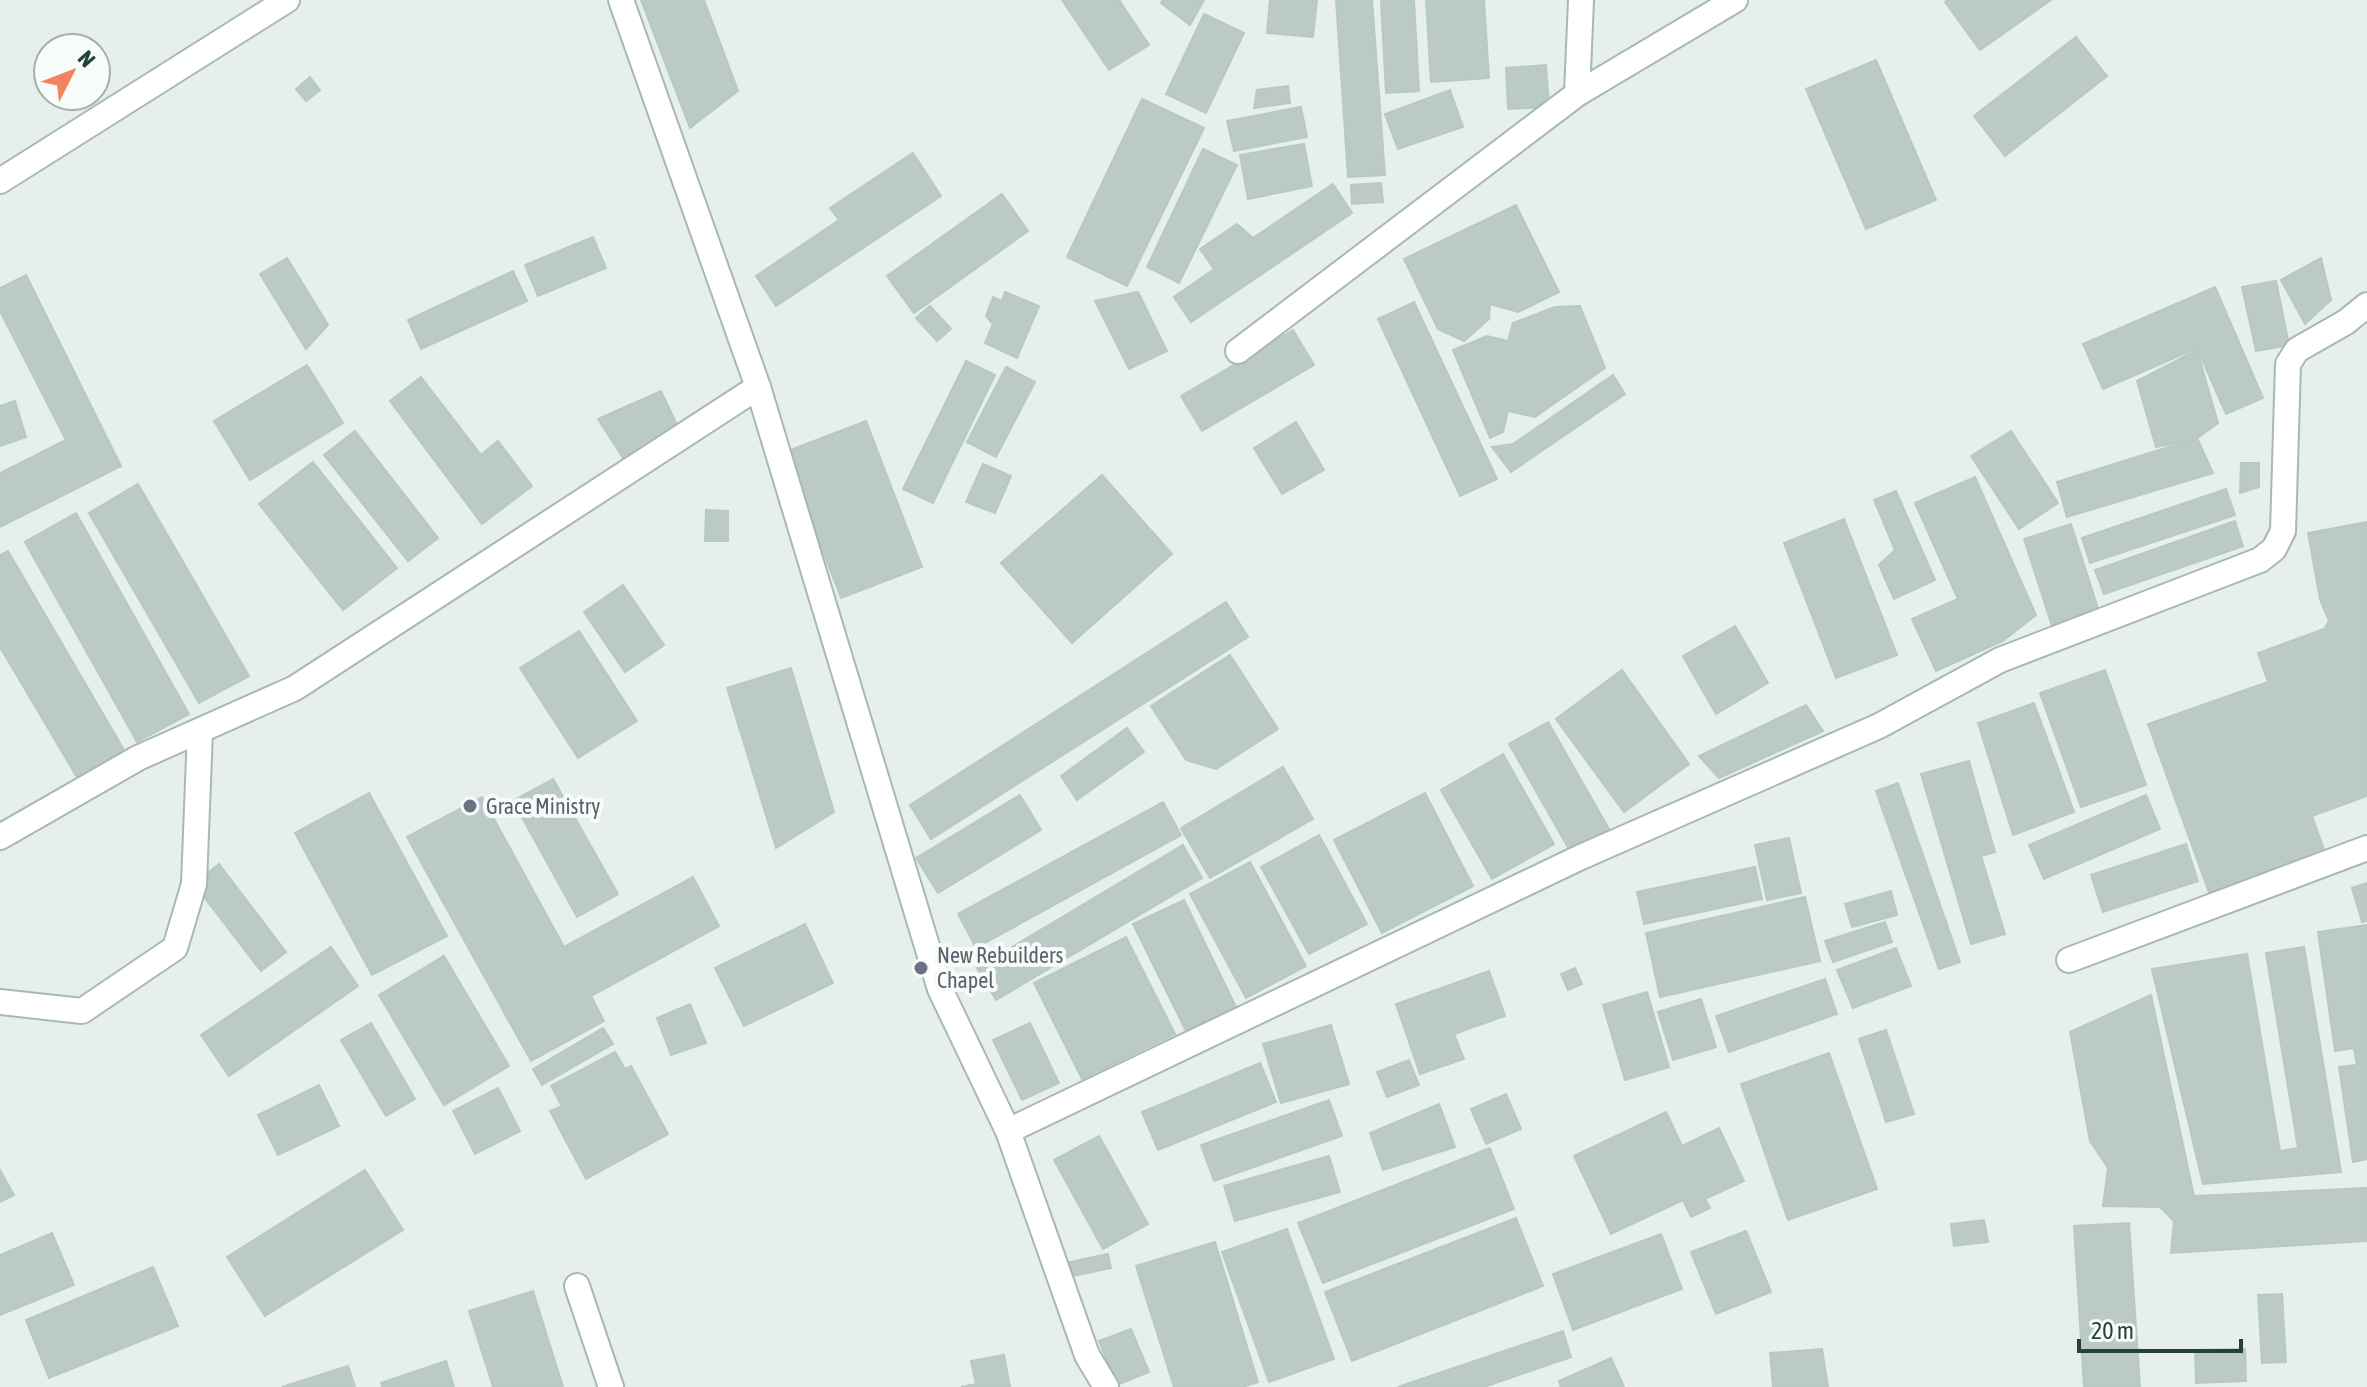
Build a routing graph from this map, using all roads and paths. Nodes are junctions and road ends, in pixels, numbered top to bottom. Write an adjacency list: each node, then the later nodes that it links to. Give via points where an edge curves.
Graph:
1 (287, 0): 6 (street)
2 (621, 0): 9 (street)
3 (1581, 0): 5 (street)
4 (1735, 0): 5 (street)
5 (1577, 94): 8 (street)
6 (0, 181)
7 (2367, 305): 15 (street, via 2297,350 2288,364 2283,531 2274,549 2260,560 2000,660 1879,726 1581,857)
8 (1238, 351)
9 (758, 387): 10 (street, via 295,688); 15 (street, via 940,989)
10 (200, 731): 11 (street, via 138,758); 14 (street, via 194,884 175,948 82,1011)
11 (0, 837)
12 (2367, 848): 13 (street)
13 (2069, 960)
14 (0, 1002)
15 (1008, 1131): 18 (street, via 1087,1355)
16 (577, 1286): 17 (street)
17 (611, 1387)
18 (1106, 1387)

